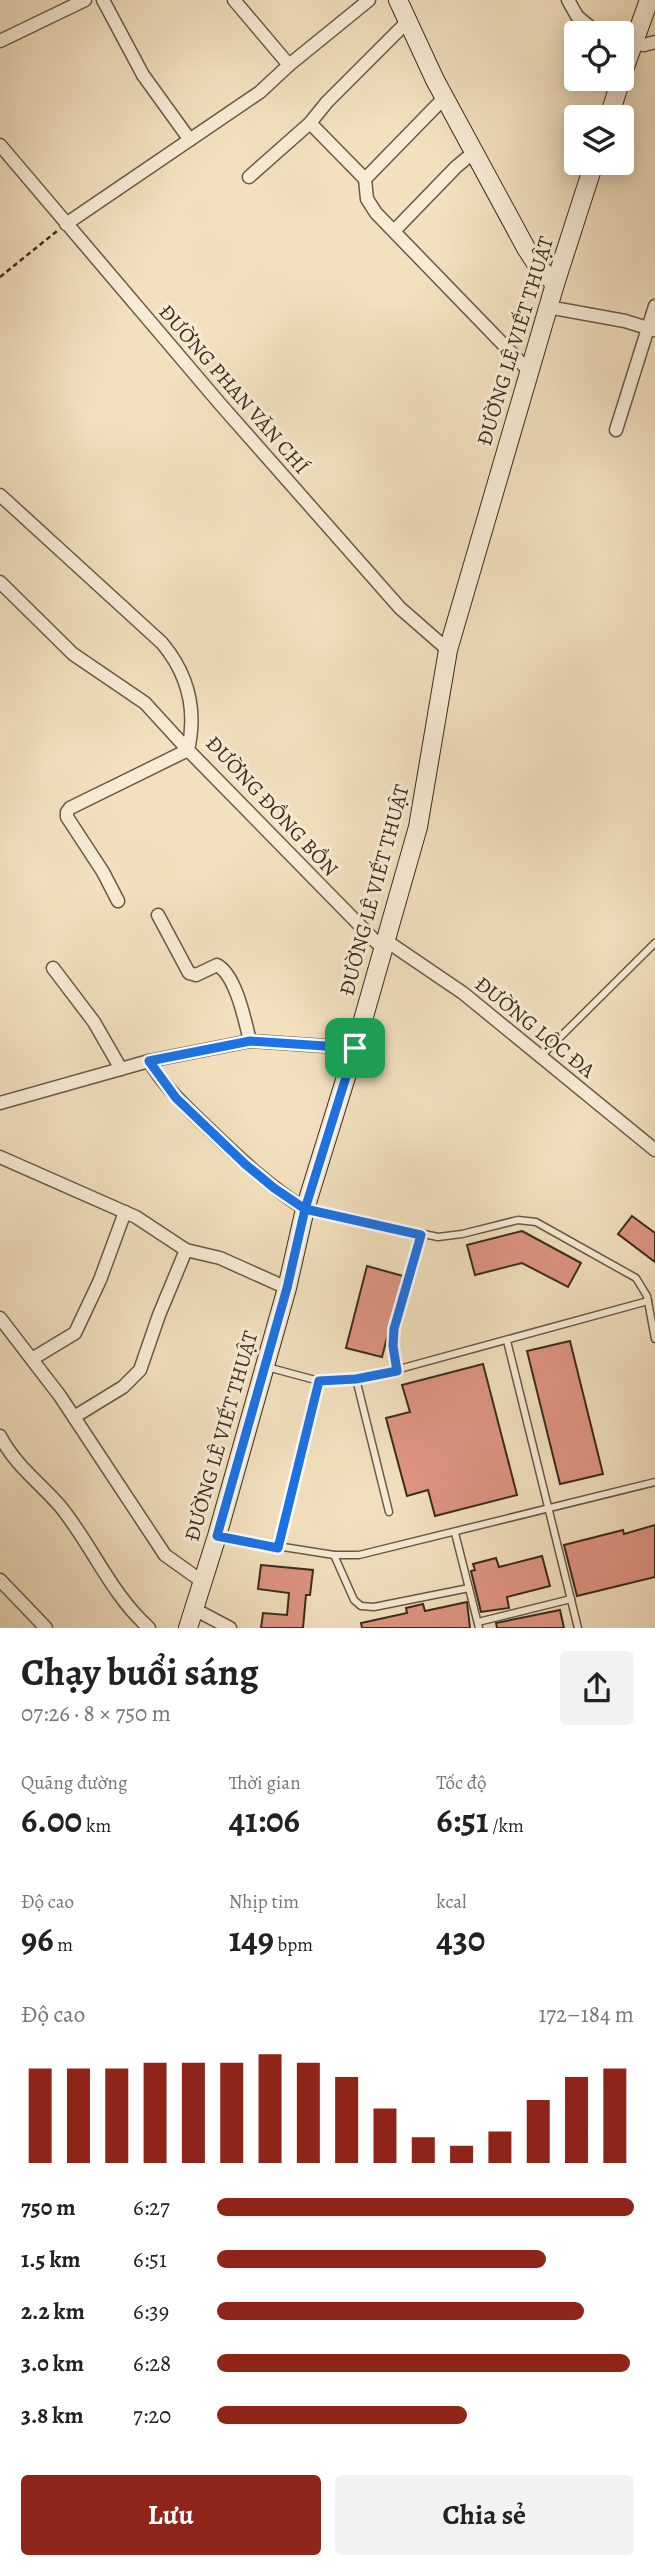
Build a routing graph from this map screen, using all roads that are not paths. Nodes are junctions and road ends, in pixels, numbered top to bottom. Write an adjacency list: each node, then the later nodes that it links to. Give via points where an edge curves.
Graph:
1 (85, 0): 11 (street)
2 (103, 0): 17 (street, via 143,75)
3 (234, 0): 14 (street)
4 (369, 0): 14 (street)
5 (398, 0): 8 (main road)
6 (568, 0): 9 (street)
7 (649, 0): 10 (main road)
8 (408, 21): 15 (main road); 16 (street)
9 (583, 21)
10 (634, 29)
11 (0, 41)
12 (655, 42): 13 (street)
13 (634, 43)
14 (289, 65): 17 (street, via 260,92)
15 (445, 97): 19 (main road); 22 (street)
16 (310, 123): 21 (street); 22 (street)
17 (190, 140): 23 (street)
18 (0, 145): 23 (street, ĐƯỜNG PHAN VĂN CHÍ)
19 (474, 152): 24 (street); 25 (main road, via 526,248)
20 (590, 175): 25 (main road, ĐƯỜNG LÊ VIẾT THUẬT)
21 (249, 177)
22 (365, 179): 24 (street, via 372,208)
23 (66, 224): 33 (street, ĐƯỜNG PHAN VĂN CHÍ, via 400,608)
24 (394, 231): 29 (street)
25 (555, 284): 27 (main road, ĐƯỜNG LÊ VIẾT THUẬT)
26 (655, 306): 28 (street)
27 (548, 307): 28 (street); 29 (main road, ĐƯỜNG LÊ VIẾT THUẬT)
28 (651, 329): 30 (street)
29 (530, 371): 33 (main road, ĐƯỜNG LÊ VIẾT THUẬT)
30 (616, 430)
31 (0, 495): 34 (street, ĐƯỜNG ĐỒNG BỒN, via 173,657 191,701 193,730)
32 (0, 582): 34 (street, via 73,654 145,703)
33 (448, 650): 38 (main road, ĐƯỜNG LÊ VIẾT THUẬT, via 418,827)
34 (188, 750): 35 (street, via 67,812); 38 (street, ĐƯỜNG ĐỒNG BỒN)
35 (118, 901)
36 (158, 915): 40 (street, via 189,973 196,975 217,965 224,970)
37 (655, 943): 42 (lane)
38 (384, 945): 41 (main road, ĐƯỜNG LÊ VIẾT THUẬT); 42 (street, ĐƯỜNG LỘC ĐA, via 463,993)
39 (53, 968): 44 (street, via 94,1022)
40 (250, 1041): 41 (street); 43 (street)
41 (355, 1048): 48 (main road, ĐƯỜNG LÊ VIẾT THUẬT)
42 (541, 1056): 46 (street, ĐƯỜNG LỘC ĐA)
43 (149, 1061): 44 (street); 48 (street, via 176,1098 245,1164)
44 (121, 1069): 45 (street)
45 (0, 1103)
46 (655, 1150)
47 (0, 1157): 49 (street)
48 (305, 1209): 50 (lane); 52 (main road, ĐƯỜNG LÊ VIẾT THUẬT)
49 (125, 1212): 51 (street); 57 (street, via 75,1333)
50 (421, 1235): 53 (lane, via 453,1236 518,1220 536,1222 629,1273 643,1287); 59 (lane, via 394,1329)
51 (186, 1250): 52 (street, via 220,1258); 62 (street, via 140,1370 123,1387)
52 (287, 1288): 58 (main road, ĐƯỜNG LÊ VIẾT THUẬT)
53 (648, 1301): 55 (lane); 56 (lane)
54 (0, 1318): 57 (street)
55 (655, 1339)
56 (507, 1341): 59 (lane); 65 (lane)
57 (32, 1359): 62 (street)
58 (264, 1367): 61 (lane); 68 (main road, ĐƯỜNG LÊ VIẾT THUẬT)
59 (397, 1371): 60 (lane)
60 (356, 1379): 61 (lane); 66 (lane)
61 (319, 1381): 69 (lane)
62 (74, 1417): 72 (street, via 165,1555)
63 (0, 1436): 78 (street, via 13,1460 65,1513 116,1592)
64 (655, 1482): 65 (lane)
65 (550, 1509): 67 (lane); 74 (lane)
66 (389, 1512)
67 (455, 1533): 70 (lane, via 373,1553); 73 (lane)
68 (217, 1536): 69 (lane); 72 (main road, ĐƯỜNG LÊ VIẾT THUẬT)
69 (278, 1548): 70 (lane)
70 (334, 1555): 73 (lane, via 361,1606)
71 (0, 1580): 77 (street)
72 (203, 1581): 75 (main road, ĐƯỜNG LÊ VIẾT THUẬT)
73 (469, 1588): 76 (lane)
74 (571, 1599): 76 (lane); 81 (lane)
75 (194, 1609): 79 (main road, ĐƯỜNG LÊ VIẾT THUẬT); 80 (street)
76 (478, 1625)
77 (46, 1628)
78 (149, 1628)
79 (188, 1628)
80 (230, 1628)
81 (578, 1628)

